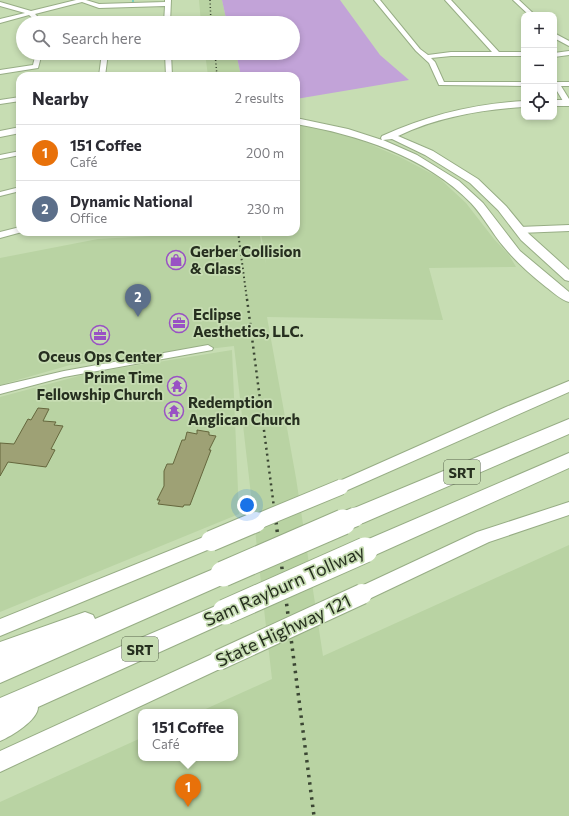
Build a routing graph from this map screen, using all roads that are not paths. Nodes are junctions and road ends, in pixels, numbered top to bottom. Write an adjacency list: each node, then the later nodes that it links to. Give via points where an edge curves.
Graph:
1 (82, 0): 5 (street, via 99,6); 8 (street)
2 (377, 0): 20 (street)
3 (448, 0): 17 (street)
4 (516, 0): 7 (street)
5 (168, 2): 11 (street)
6 (0, 4): 8 (street)
7 (529, 12)
8 (30, 14): 9 (street); 10 (street)
9 (21, 16)
10 (33, 16)
11 (167, 16)
12 (16, 17): 13 (street)
13 (0, 21)
14 (557, 37): 15 (street)
15 (569, 44)
16 (569, 53): 19 (street)
17 (497, 54): 18 (street); 20 (street)
18 (521, 54)
19 (557, 55)
20 (426, 57): 27 (street, via 435,66 441,84)
21 (38, 60): 24 (street, via 36,67)
22 (103, 60): 25 (street)
23 (168, 60): 26 (street)
24 (0, 72)
25 (102, 72)
26 (169, 72)
27 (521, 84)
28 (557, 84): 29 (street)
29 (568, 86)
30 (557, 87): 34 (street, via 565,100)
31 (16, 100): 32 (street)
32 (0, 102)
33 (521, 104): 36 (main road)
34 (562, 105)
35 (521, 109): 36 (main road)
36 (478, 110): 43 (main road, via 449,114)
37 (300, 115): 43 (main road, via 331,120)
38 (300, 122): 43 (main road)
39 (16, 124): 40 (main road)
40 (0, 126)
41 (16, 131): 42 (main road)
42 (0, 134)
43 (390, 141): 49 (main road, via 429,152 474,181 502,208); 51 (main road, via 451,180 475,201)
44 (16, 154): 45 (street)
45 (0, 157)
46 (16, 190): 47 (street)
47 (0, 194)
48 (569, 228): 49 (street)
49 (519, 230): 51 (main road); 53 (main road)
50 (16, 231): 52 (street)
51 (499, 233): 54 (main road, via 538,274)
52 (0, 235)
53 (569, 277)
54 (569, 298)
55 (208, 348): 57 (street, via 64,374)
56 (569, 386): 62 (main road, bridge, via 519,406 379,471)
57 (0, 390)
58 (569, 426): 61 (highway, Sam Rayburn Tollway / SRT, bridge)
59 (569, 460): 65 (highway, Sam Rayburn Tollway / SRT, bridge)
60 (569, 508): 68 (main road, State Highway 121, bridge, via 483,537)
61 (167, 599): 63 (highway, via 96,618); 64 (highway, Sam Rayburn Tollway / SRT)
62 (0, 628)
63 (0, 653)
64 (0, 672)
65 (55, 687): 66 (highway, Sam Rayburn Tollway / SRT); 67 (highway)
66 (0, 711)
67 (0, 728)
68 (0, 762)

